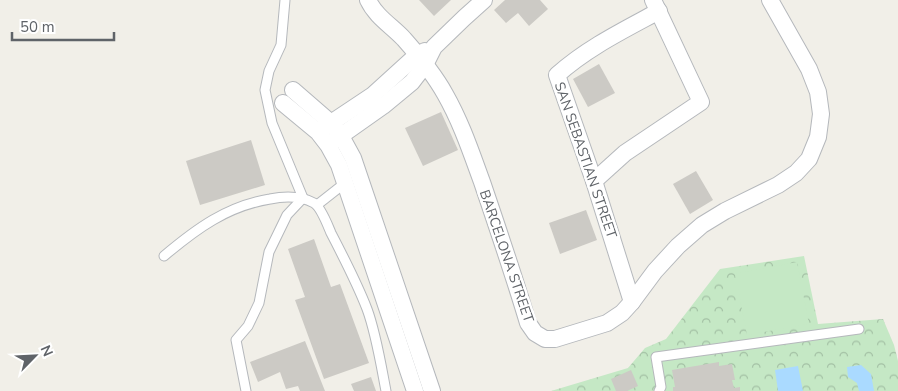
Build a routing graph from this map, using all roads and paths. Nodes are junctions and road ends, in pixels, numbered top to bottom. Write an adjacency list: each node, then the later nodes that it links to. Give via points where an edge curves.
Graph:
1 (285, 0): 12 (lane, via 281,45 269,71 265,90 272,123)
2 (368, 0): 6 (street, BARCELONA STREET)
3 (484, 0): 6 (street)
4 (770, 0): 15 (street, BARCELONA STREET, via 809,69 818,92 821,114 818,137 809,159 778,185 725,210 702,225 678,246)
5 (656, 6): 10 (street, SAN SEBASTIAN STREET, via 557,74); 10 (street, via 701,102 625,153)
6 (421, 60): 9 (street, via 412,82 383,106); 15 (street, BARCELONA STREET, via 462,127 528,323 536,333 545,339 555,339 607,323)
7 (293, 90): 9 (street)
8 (282, 103): 9 (street)
9 (330, 134): 11 (street); 20 (street, via 353,158)
10 (594, 181): 15 (street, SAN SEBASTIAN STREET)
11 (345, 184): 13 (lane); 19 (street)
12 (303, 198): 13 (lane); 14 (lane, via 281,197 240,206 186,237); 17 (lane, via 287,215 272,245 259,303 248,326 236,340)
13 (317, 204): 18 (lane, via 368,310)
14 (164, 256)
15 (632, 302)
16 (859, 329): 21 (lane, via 656,357 662,387)
17 (246, 391)
18 (386, 391)
19 (415, 391)
20 (432, 391)
21 (659, 391)

